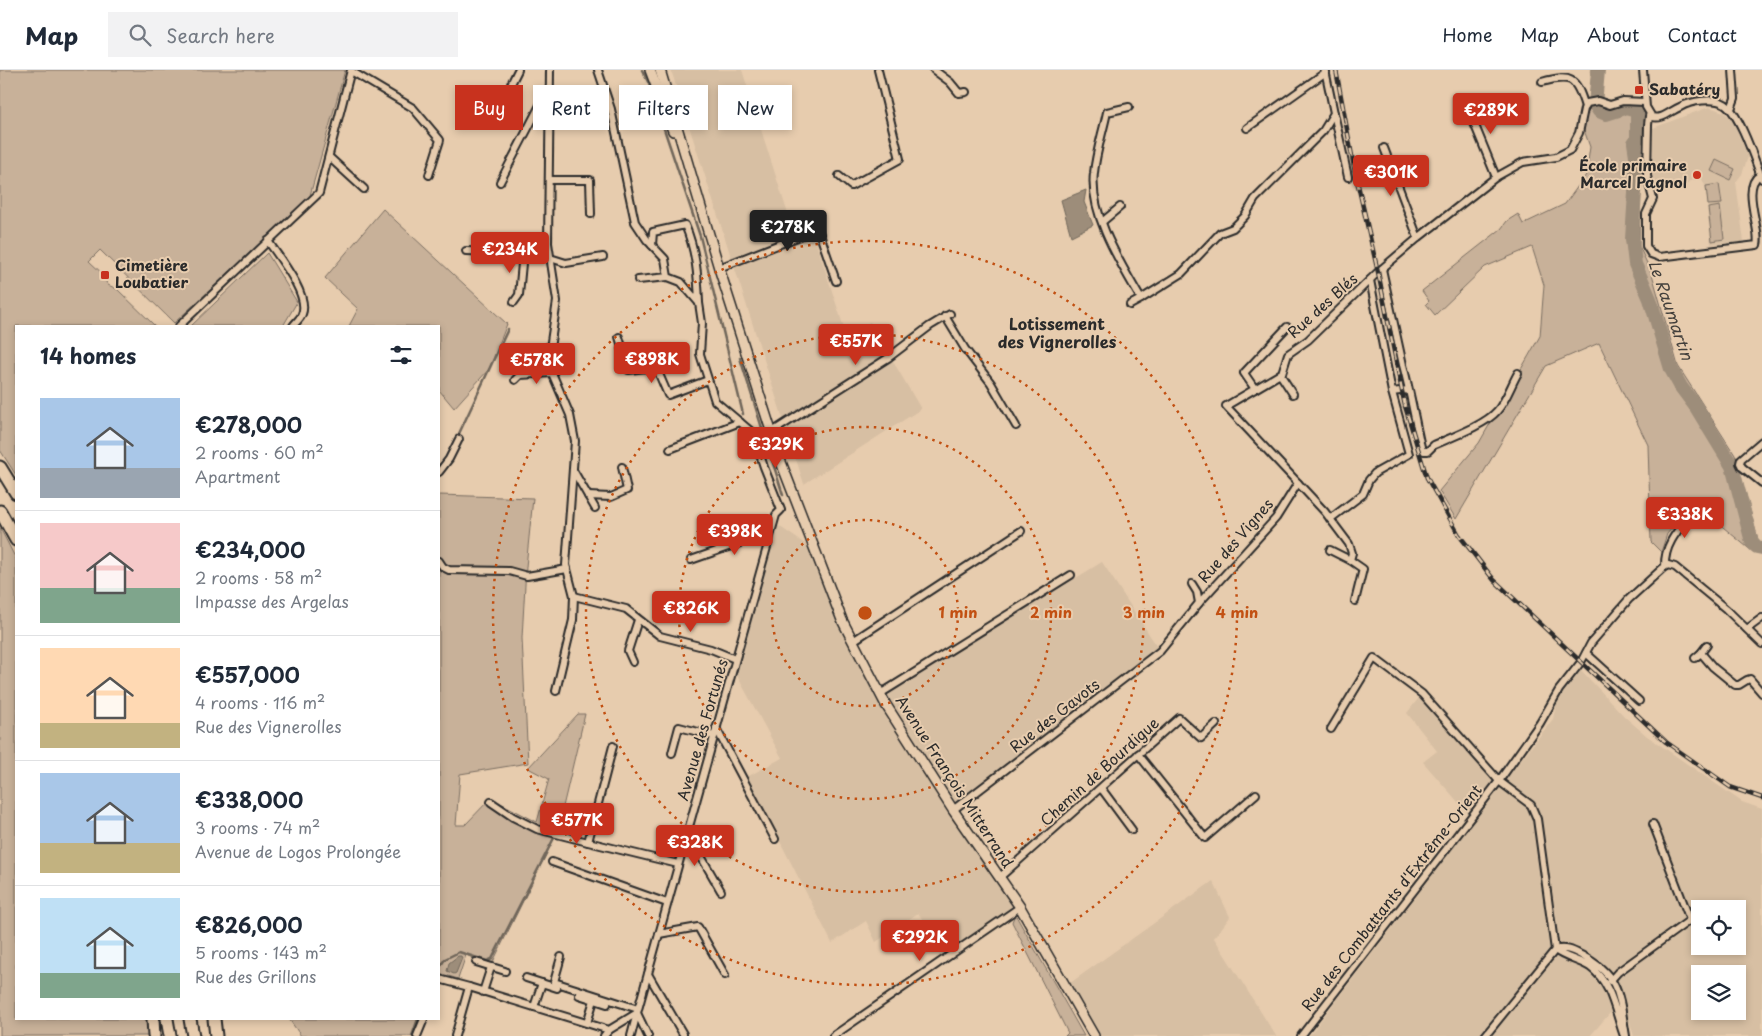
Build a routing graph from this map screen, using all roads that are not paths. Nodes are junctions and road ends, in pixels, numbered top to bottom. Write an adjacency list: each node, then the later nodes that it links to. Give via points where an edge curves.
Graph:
1 (351, 70): 27 (street); 28 (street, via 413,108 440,140)
2 (518, 70): 13 (street)
3 (550, 70): 14 (street)
4 (598, 70): 43 (street, via 611,109 635,222)
5 (650, 70): 36 (main road)
6 (660, 70): 36 (main road)
7 (878, 70): 29 (street, via 900,159 851,186)
8 (934, 70): 15 (street, via 959,93)
9 (1643, 70): 17 (street)
10 (1733, 70): 20 (street, via 1735,98)
11 (1325, 71): 21 (street); 24 (street)
12 (1542, 82): 18 (street, via 1568,78)
13 (511, 84)
14 (550, 85)
15 (966, 92)
16 (1466, 101): 30 (street)
17 (1645, 102): 18 (street, via 1623,101 1610,105 1598,101); 22 (street)
18 (1587, 104): 30 (street, Rue des Blés, via 1579,134 1566,153 1523,162)
19 (1129, 107): 39 (street, via 1108,112 1106,120 1094,174 1096,205)
20 (1731, 109): 22 (street, via 1720,102 1710,101 1682,106 1661,118); 31 (street, via 1740,123)
21 (1334, 113): 32 (street); 54 (street, via 1323,131 1255,199 1233,228 1220,233 1181,274)
22 (1650, 116): 31 (street, via 1647,176 1653,199 1646,214 1646,246 1651,254 1659,257 1757,245 1761,242 1762,233 1754,186 1756,178)
23 (533, 119): 34 (street)
24 (1247, 128)
25 (550, 130): 33 (street)
26 (1384, 148): 40 (street)
27 (329, 157): 35 (street); 41 (street, via 319,193)
28 (429, 175)
29 (839, 176)
30 (1496, 177): 40 (street, Rue des Blés)
31 (1761, 177)
32 (1348, 178)
33 (549, 180): 38 (street, via 590,180); 42 (street)
34 (500, 182)
35 (364, 189)
36 (698, 198): 48 (main road, Avenue François Mitterrand)
37 (1120, 207): 39 (street)
38 (591, 214)
39 (1102, 222): 54 (street, via 1111,246)
40 (1418, 238): 49 (street, Rue des Blés)
41 (268, 241): 58 (street); 59 (street, via 297,284 303,305 302,314)
42 (548, 243): 45 (street); 47 (street)
43 (652, 245): 50 (street, via 665,259); 56 (street, via 654,232 685,225 698,275)
44 (466, 251): 45 (street)
45 (523, 252): 55 (street, via 519,296)
46 (602, 256): 47 (street, via 566,263)
47 (550, 258): 62 (street, via 557,300 549,355)
48 (719, 268): 53 (street, via 818,228); 73 (main road, Avenue François Mitterrand)
49 (1382, 269): 52 (street, Rue des Blés); 68 (street, Rue des Blés)
50 (668, 277): 51 (street); 56 (street, via 681,282)
51 (638, 280)
52 (1370, 280): 64 (street, Rue des Blés, via 1308,340 1288,354); 69 (street, Rue des Blés)
53 (836, 281)
54 (1140, 298): 57 (street)
55 (514, 302)
56 (699, 303): 66 (street, via 702,323 700,354)
57 (1130, 305)
58 (180, 325)
59 (294, 325)
60 (1287, 327): 67 (street, via 1244,372)
61 (619, 337): 66 (street, via 629,370 656,367 668,395)
62 (552, 373): 65 (street, via 520,375); 79 (street, via 570,415 575,441)
63 (1518, 373): 68 (street, Rue des Blés, via 1495,413 1426,451 1421,447)
64 (1280, 374): 67 (street); 70 (street)
65 (515, 380)
66 (708, 380): 71 (street, via 715,401)
67 (1255, 389): 81 (street, via 1226,406)
68 (1408, 390): 69 (street)
69 (1392, 392): 88 (street, Rue des Blés, via 1409,454 1375,473 1363,494)
70 (1293, 394)
71 (740, 422): 76 (street); 90 (street, Avenue des Fortunés, via 753,433 781,510)
72 (1016, 426): 73 (street, via 991,383 965,349 948,315 888,358)
73 (772, 432): 107 (main road, Avenue François Mitterrand, via 808,534)
74 (459, 439): 80 (street)
75 (1762, 441): 82 (street, via 1740,463)
76 (670, 449)
77 (622, 467): 84 (street, via 627,490 611,497)
78 (0, 468): 83 (highway)
79 (573, 469): 84 (street); 97 (street)
80 (440, 471)
81 (1298, 483): 88 (street); 102 (street, Rue des Vignes, via 1276,518)
82 (1762, 484)
83 (15, 491)
84 (588, 496): 85 (street)
85 (595, 508)
86 (1694, 510): 96 (street, via 1672,538)
87 (0, 511): 91 (highway)
88 (1330, 519): 94 (street, via 1351,548)
89 (1021, 530): 107 (street)
90 (771, 532): 93 (street); 111 (street, Avenue des Fortunés)
91 (15, 538)
92 (1330, 550): 94 (street)
93 (691, 560)
94 (1350, 560): 101 (street, via 1364,571)
95 (440, 563): 97 (street, via 449,570 509,571 526,576)
96 (1665, 566): 105 (street, via 1675,567); 110 (street, via 1629,599)
97 (567, 569): 100 (street)
98 (1071, 575): 115 (street)
99 (1192, 584): 102 (street, Rue des Vignes)
100 (574, 596): 104 (street, via 626,609); 113 (street, via 573,620)
101 (1356, 601)
102 (1199, 603): 106 (street, Rue des Vignes)
103 (1762, 618): 105 (street)
104 (638, 620): 111 (street, via 660,636 711,649); 112 (street, via 628,651)
105 (1747, 629): 108 (street)
106 (1170, 638): 128 (street, Rue des Gavots, via 1160,651)
107 (853, 641): 115 (main road, Avenue François Mitterrand)
108 (1762, 644)
109 (1708, 645): 114 (street, via 1698,656 1735,685 1750,679)
110 (1586, 653): 116 (street); 124 (street)
111 (735, 659): 118 (street, Avenue des Fortunés)
112 (633, 662)
113 (556, 691)
114 (1762, 693)
115 (880, 694): 128 (main road, Avenue François Mitterrand)
116 (1639, 701)
117 (1216, 724): 123 (street, Chemin de Bourdigue, via 1200,738 1178,718)
118 (716, 728): 120 (street, Avenue des Fortunés); 132 (street)
119 (1331, 729): 124 (street, via 1374,658 1422,694)
120 (714, 736): 122 (street, via 679,728); 131 (street, Avenue des Fortunés)
121 (613, 746): 133 (street)
122 (672, 753)
123 (1138, 754): 125 (street, Chemin de Bourdigue); 126 (street, via 1204,838)
124 (1499, 780): 141 (street, Rue des Combattants d'Extrême-Orient, via 1531,805 1537,819); 180 (street, Rue des Combattants d'Extrême-Orient)
125 (1101, 788): 130 (street); 136 (street, Chemin de Bourdigue)
126 (1256, 794)
127 (491, 802): 133 (street, via 537,829)
128 (953, 810): 136 (main road, Avenue François Mitterrand)
129 (1653, 824): 149 (street, via 1690,920)
130 (1132, 830)
131 (687, 832): 135 (street, Avenue des Fortunés); 137 (street)
132 (775, 839)
133 (588, 842): 135 (street)
134 (552, 862): 138 (street)
135 (678, 864): 138 (street, Avenue des Fortunés)
136 (1000, 878): 139 (main road, Avenue François Mitterrand)
137 (721, 891)
138 (667, 903): 140 (street, Avenue des Fortunés)
139 (1020, 907): 178 (street); 179 (main road, Avenue François Mitterrand)
140 (659, 934): 146 (street, Avenue des Fortunés); 147 (street, via 698,927)
141 (1555, 950): 149 (street, via 1562,947 1580,955); 152 (street, via 1589,967); 181 (street)
142 (562, 957): 160 (street, via 554,982)
143 (476, 962): 144 (street)
144 (491, 967): 145 (street); 155 (street)
145 (505, 971)
146 (648, 974): 160 (street, Avenue des Fortunés); 168 (street)
147 (725, 975)
148 (526, 978): 151 (street)
149 (1612, 979): 152 (street); 182 (street, via 1617,989)
150 (440, 980): 153 (street)
151 (542, 983): 154 (street); 159 (street)
152 (1606, 985): 182 (street)
153 (469, 988): 155 (street); 174 (street)
154 (556, 988)
155 (483, 992): 159 (street)
156 (579, 995): 157 (street)
157 (594, 1000): 158 (street); 166 (street)
158 (608, 1004)
159 (534, 1007): 166 (street)
160 (637, 1011): 167 (street); 176 (street, Avenue des Fortunés); 177 (street)
161 (153, 1020): 169 (highway)
162 (167, 1020): 170 (highway)
163 (190, 1020): 171 (highway)
164 (214, 1020): 172 (highway)
165 (424, 1020): 173 (street)
166 (587, 1024): 167 (street)
167 (609, 1030): 175 (street)
168 (683, 1034)
169 (154, 1036)
170 (170, 1036)
171 (193, 1036)
172 (216, 1036)
173 (417, 1036)
174 (455, 1036)
175 (604, 1036)
176 (631, 1036)
177 (648, 1036)
178 (833, 1036)
179 (1094, 1036)
180 (1301, 1036)
181 (1485, 1036)
182 (1625, 1036)

